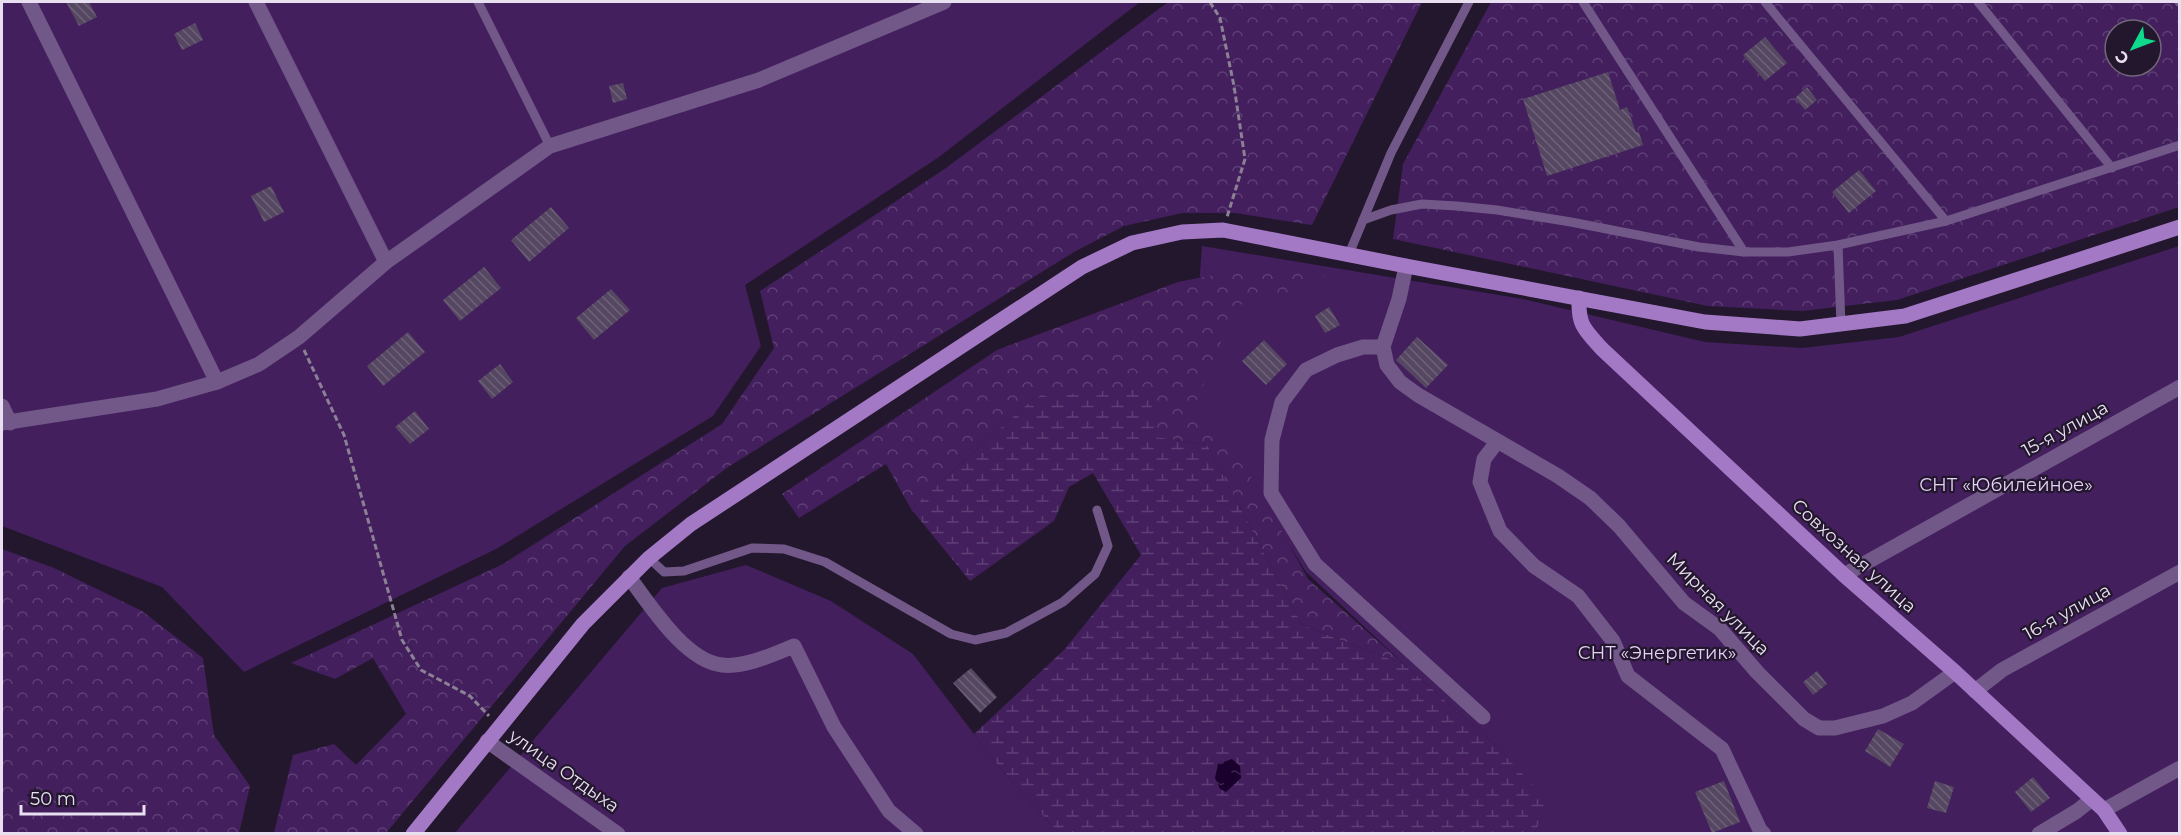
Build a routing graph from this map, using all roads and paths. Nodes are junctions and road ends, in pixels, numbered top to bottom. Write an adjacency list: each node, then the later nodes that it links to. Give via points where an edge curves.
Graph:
1 (29, 2): 26 (street)
2 (256, 2): 20 (street)
3 (478, 2): 11 (lane)
4 (944, 2): 11 (street, via 759,80)
5 (1210, 2): 16 (path, via 1220,18 1245,159)
6 (1469, 2): 13 (lane, via 1391,153)
7 (1583, 2): 18 (lane)
8 (1765, 2): 14 (lane)
9 (1978, 2): 12 (lane)
10 (2180, 145): 12 (lane)
11 (550, 146): 20 (street)
12 (2112, 168): 14 (lane)
13 (1363, 220): 18 (lane, via 1422,204 1457,206); 19 (lane)
14 (1946, 221): 17 (lane)
15 (2180, 227): 23 (main road, via 1905,316)
16 (1223, 230): 19 (main road); 32 (main road, via 1182,232 1132,243 1082,267 691,524)
17 (1838, 245): 18 (lane, via 1788,252); 23 (lane)
18 (1744, 252)
19 (1349, 254): 21 (main road)
20 (386, 262): 24 (street)
21 (1406, 266): 22 (main road); 25 (street)
22 (1579, 298): 23 (main road, via 1706,322 1800,329); 34 (main road, Совхозная улица, via 1578,317 1602,349)
23 (1841, 325)
24 (298, 337): 26 (street, via 259,364); 39 (path, via 344,435 402,640 421,670 470,696)
25 (1383, 346): 30 (street, Мирная улица, via 1387,365 1400,382); 38 (street, via 1363,346 1306,370 1282,402 1272,440 1271,493 1315,564)
26 (217, 382): 29 (street, via 158,399)
27 (2180, 387): 34 (street, 15-я улица)
28 (2, 406): 29 (street)
29 (6, 423)
30 (1497, 442): 36 (street, Мирная улица, via 1590,498 1684,603 1720,629 1803,719 1819,728 1883,716 1912,703); 47 (street, via 1484,459 1480,482 1500,531 1534,566 1578,596 1613,640 1628,675 1722,749)
31 (1097, 510): 32 (lane, via 1108,546 1095,574 1053,608 1006,633 975,640 951,633 825,562 784,549 752,548 684,571 664,572)
32 (649, 558): 35 (main road)
33 (2180, 572): 37 (street, 16-я улица, via 2002,670)
34 (1844, 575): 36 (main road, Совхозная улица)
35 (629, 577): 39 (main road, via 583,624); 46 (street, via 681,642 702,659 723,666 750,662 794,646 834,727 890,811)
36 (1955, 672): 37 (main road, Совхозная улица)
37 (1975, 691): 42 (main road, Совхозная улица)
38 (1483, 717)
39 (499, 726): 40 (main road)
40 (487, 741): 44 (main road); 45 (street, улица Отдыха)
41 (2180, 768): 43 (street)
42 (2092, 799): 43 (main road, Совхозная улица); 48 (street)
43 (2104, 810): 49 (main road, Совхозная улица)
44 (413, 834)
45 (618, 834)
46 (916, 834)
47 (1764, 834)
48 (2040, 834)
49 (2120, 834)

